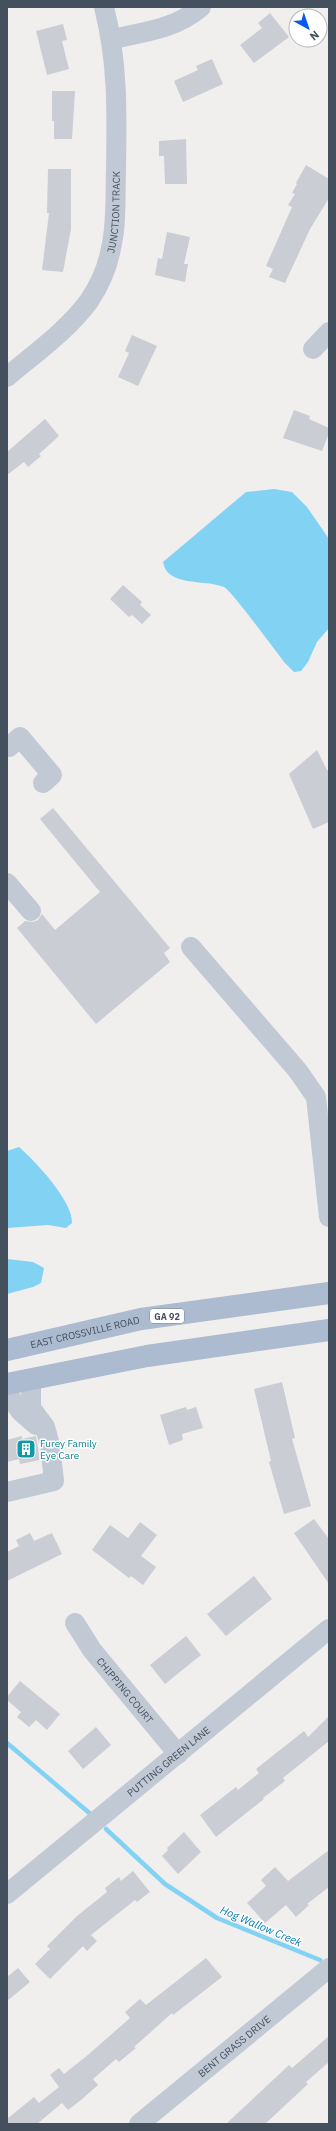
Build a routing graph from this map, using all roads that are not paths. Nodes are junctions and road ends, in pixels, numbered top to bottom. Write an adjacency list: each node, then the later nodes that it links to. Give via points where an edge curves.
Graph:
1 (104, 7): 3 (street, JUNCTION TRACK)
2 (201, 7): 3 (street, via 177,24)
3 (112, 39): 6 (street, JUNCTION TRACK, via 117,91 115,221 111,249 93,294 73,320)
4 (329, 332): 5 (street)
5 (313, 349)
6 (7, 377)
7 (9, 747): 8 (street, via 20,737 52,775)
8 (42, 783)
9 (7, 883): 10 (street)
10 (31, 911)
11 (191, 947): 12 (street, via 298,1071 316,1097)
12 (329, 1217)
13 (329, 1293): 15 (main road, EAST CROSSVILLE ROAD / GA 92, via 142,1319)
14 (329, 1330): 16 (main road, via 147,1356)
15 (7, 1350)
16 (31, 1379): 17 (main road); 19 (street, via 31,1408 45,1427)
17 (7, 1384)
18 (7, 1393): 19 (street, via 21,1412)
19 (46, 1433): 20 (street, via 54,1481)
20 (7, 1492)
21 (75, 1623): 23 (street, CHIPPING COURT, via 92,1650)
22 (329, 1629): 23 (street, PUTTING GREEN LANE)
23 (178, 1754): 24 (street, PUTTING GREEN LANE)
24 (7, 1894)
25 (329, 1968): 26 (street, BENT GRASS DRIVE)
26 (139, 2124)

